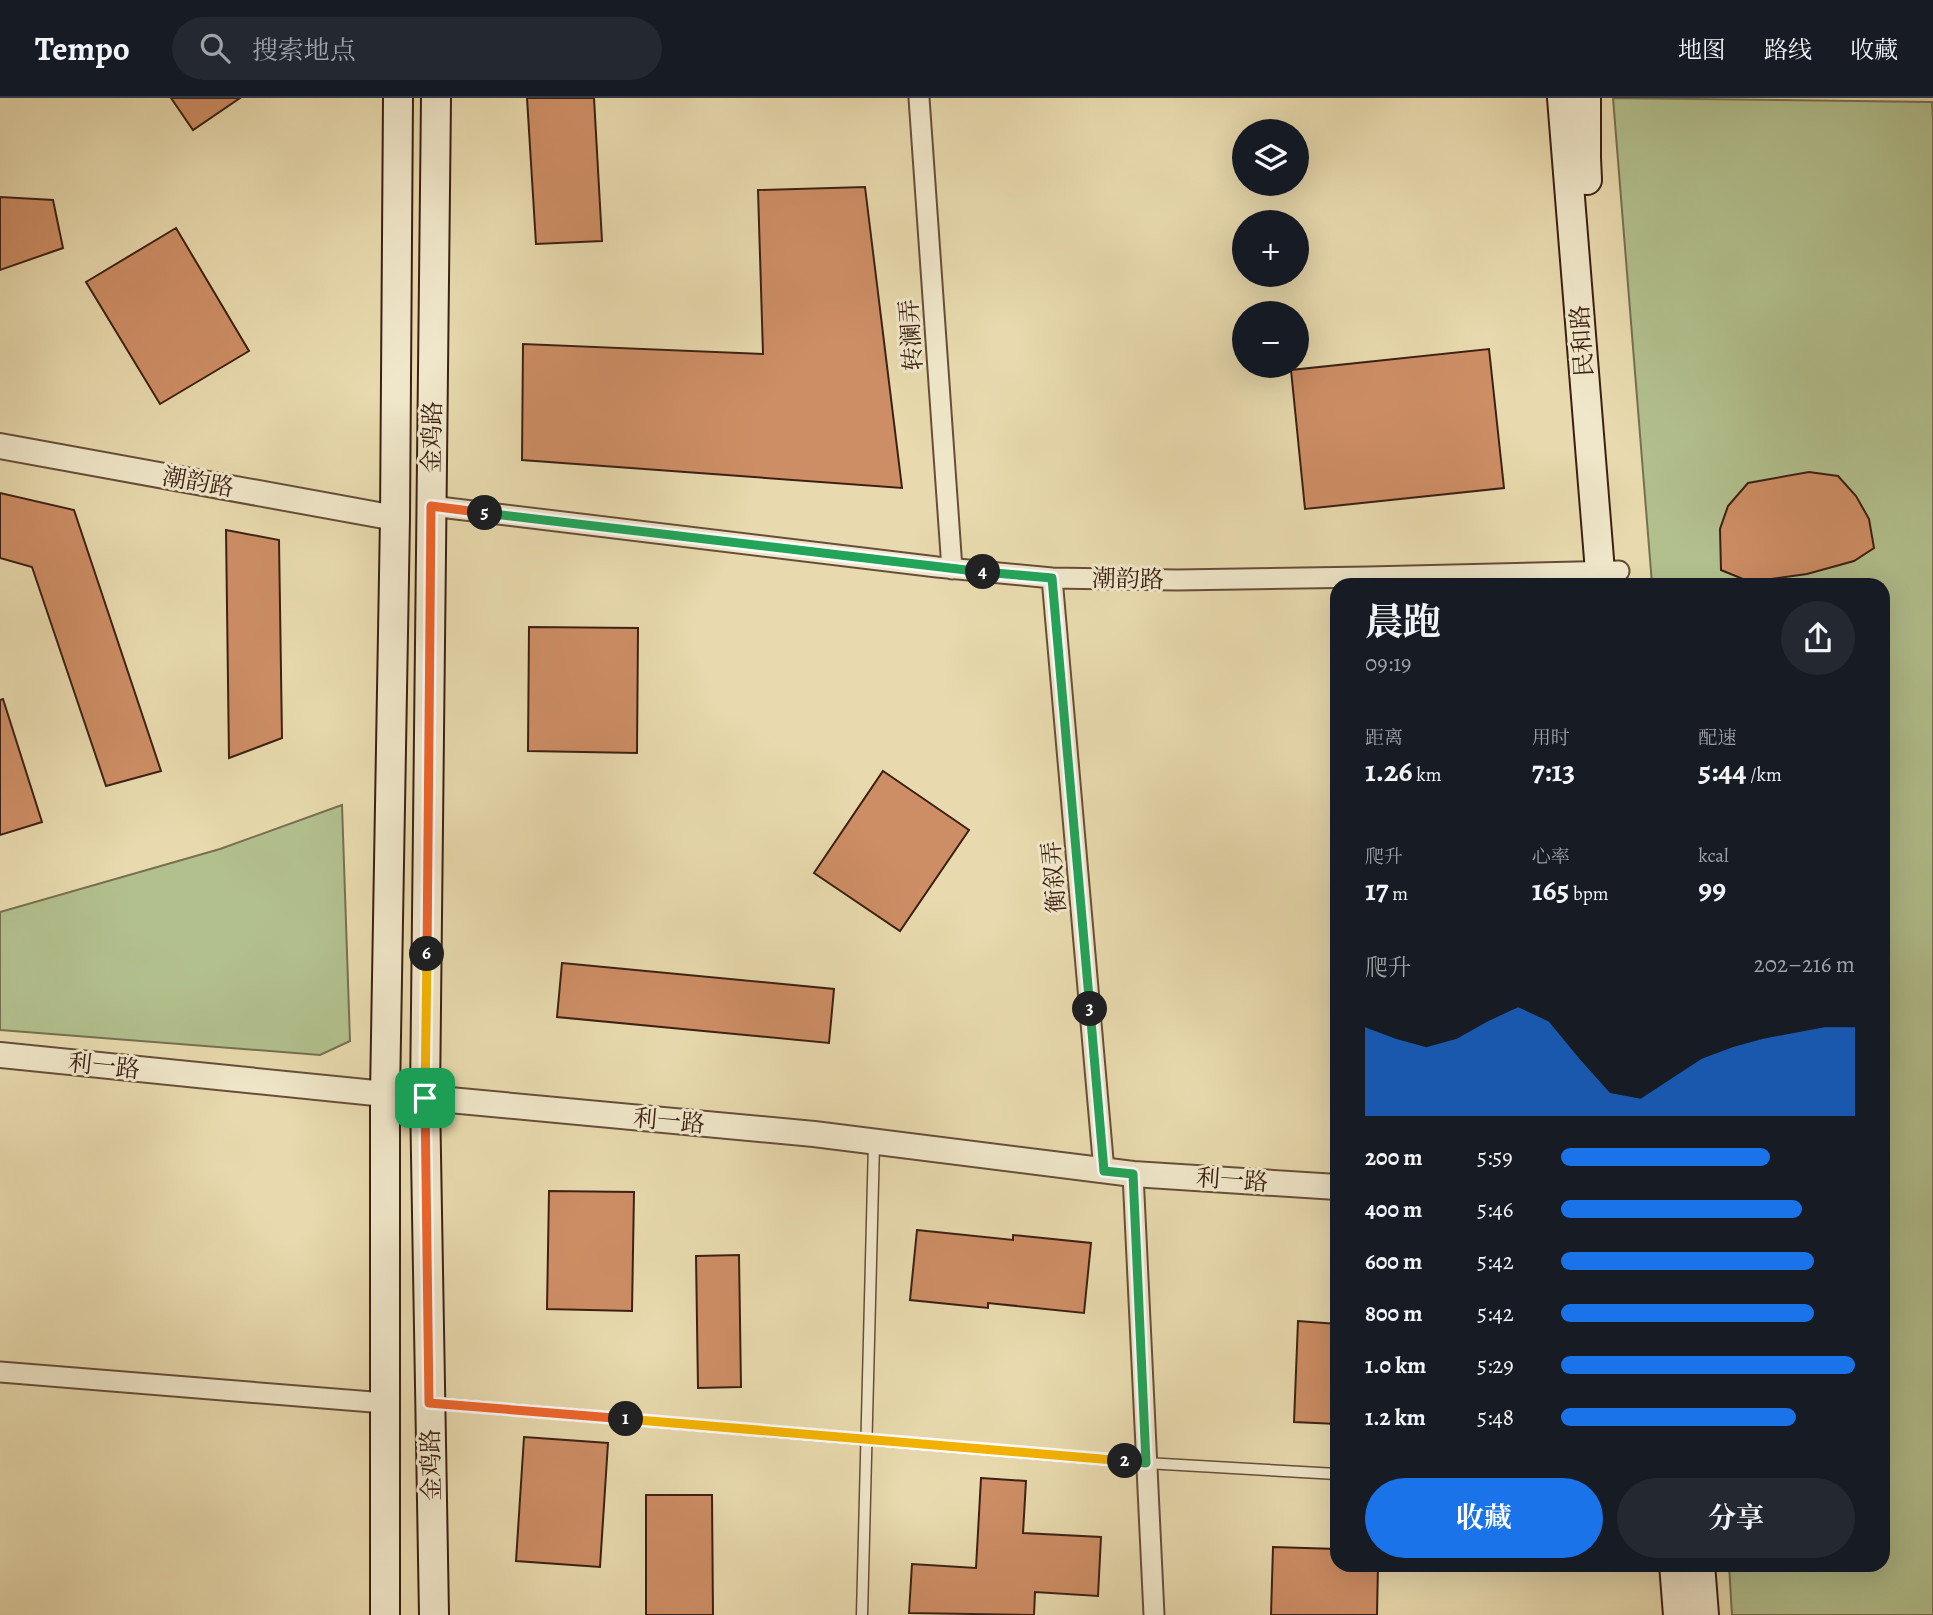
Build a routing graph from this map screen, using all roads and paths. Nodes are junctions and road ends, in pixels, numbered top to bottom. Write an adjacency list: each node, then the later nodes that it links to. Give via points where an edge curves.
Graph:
1 (398, 98): 8 (main road, 金鸡路)
2 (436, 98): 7 (main road, 金鸡路)
3 (919, 98): 9 (street, 转澜弄)
4 (1562, 98): 11 (main road, 民和路)
5 (1586, 98): 11 (main road, 民和路)
6 (0, 446): 8 (street, 潮韵路)
7 (431, 506): 9 (street, 潮韵路); 15 (main road, 金鸡路)
8 (396, 518): 14 (main road, 金鸡路)
9 (952, 569): 10 (street, 潮韵路)
10 (1052, 578): 12 (street, 潮韵路); 17 (street, 衡叙弄)
11 (1610, 578)
12 (1330, 579)
13 (0, 1055): 14 (street, 利一路)
14 (385, 1094): 15 (street, 利一路); 21 (main road, 金鸡路)
15 (425, 1098): 16 (street, 利一路); 22 (main road, 金鸡路)
16 (874, 1142): 17 (street, 利一路); 23 (lane)
17 (1104, 1171): 18 (street, 利一路)
18 (1133, 1174): 19 (street, 利一路); 24 (street)
19 (1330, 1187)
20 (0, 1372): 21 (street)
21 (385, 1403): 28 (main road, 金鸡路)
22 (429, 1403): 23 (lane); 29 (main road, 金鸡路)
23 (866, 1439): 24 (lane); 30 (lane)
24 (1146, 1463): 25 (lane); 31 (street)
25 (1330, 1474)
26 (1675, 1572): 32 (main road)
27 (1701, 1572): 33 (main road)
28 (385, 1615)
29 (434, 1615)
30 (862, 1615)
31 (1154, 1615)
32 (1678, 1615)
33 (1704, 1615)

